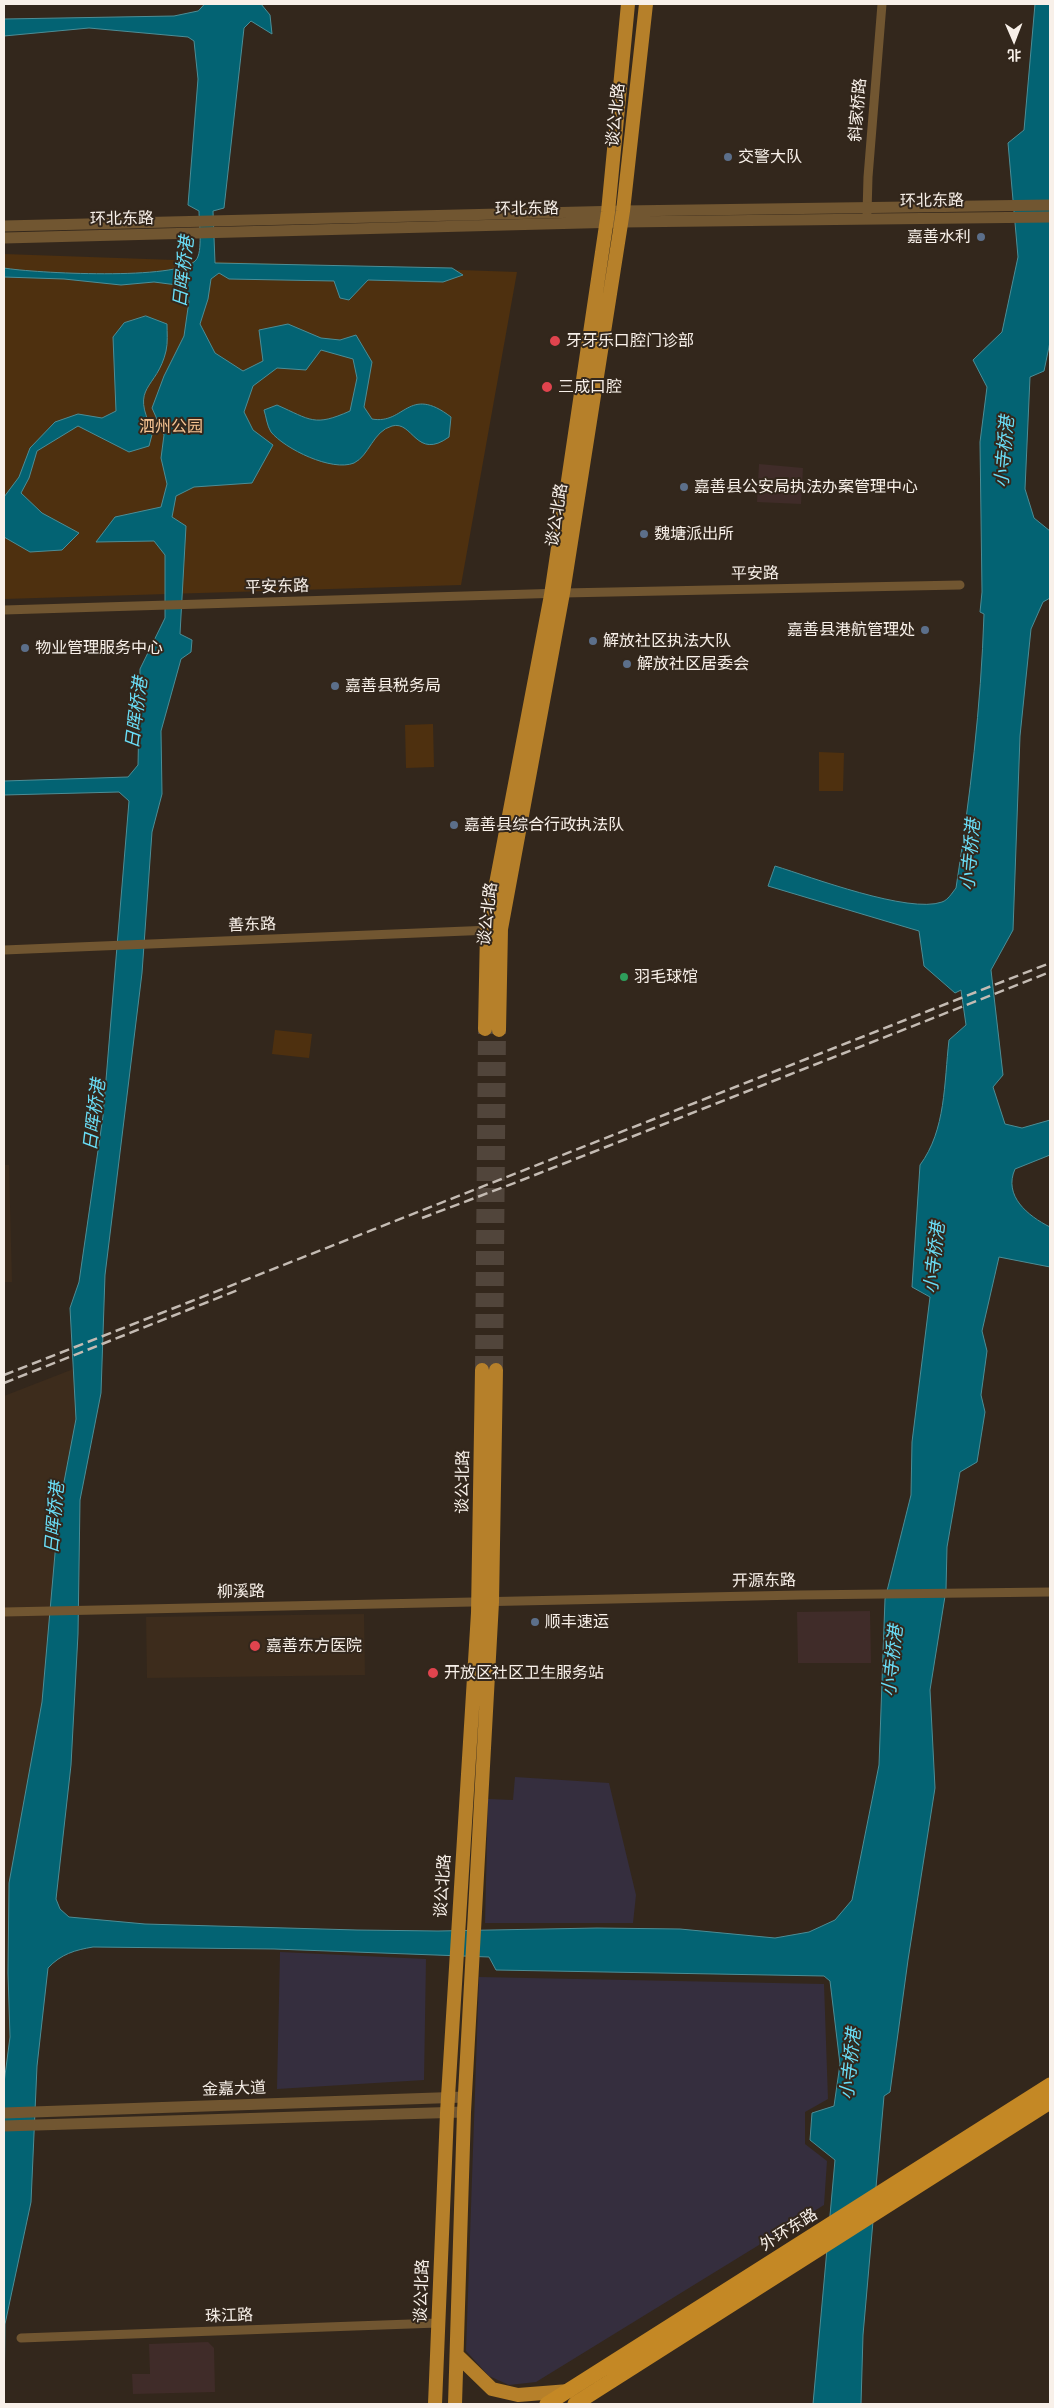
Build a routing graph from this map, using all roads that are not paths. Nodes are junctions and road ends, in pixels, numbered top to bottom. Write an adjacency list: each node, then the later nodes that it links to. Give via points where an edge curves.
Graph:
1 (628, 4): 9 (main road, 谈公北路)
2 (646, 4): 7 (main road, 谈公北路)
3 (882, 4): 6 (street, 斜家桥路)
4 (1050, 205): 5 (street, 环北东路)
5 (989, 210): 6 (street, 环北东路); 8 (street, 环北东路)
6 (867, 213): 7 (street, 环北东路)
7 (622, 217): 9 (street, 环北东路); 13 (main road, 谈公北路)
8 (1050, 217)
9 (608, 218): 10 (street, 环北东路, via 191,221); 11 (street, 环北东路); 13 (main road, 谈公北路)
10 (4, 226)
11 (4, 238)
12 (960, 584): 13 (street, 平安路)
13 (557, 594): 14 (street, 平安东路); 15 (main road, 谈公北路); 16 (main road, 谈公北路)
14 (4, 610)
15 (501, 929): 16 (street, 善东路); 19 (main road, 谈公北路)
16 (487, 931): 17 (street, 善东路); 18 (main road, 谈公北路)
17 (4, 950)
18 (485, 1029)
19 (499, 1030)
20 (489, 1370): 22 (main road, 谈公北路)
21 (1050, 1592): 22 (street, 开源东路)
22 (485, 1602): 23 (street, 柳溪路); 25 (main road, 谈公北路); 26 (main road, 谈公北路, via 458,1925)
23 (4, 1612)
24 (1050, 2085): 32 (highway, 外环东路)
25 (465, 2097): 26 (street, 金嘉大道); 28 (main road, 谈公北路)
26 (448, 2098): 29 (street, 金嘉大道); 30 (main road, 谈公北路)
27 (1050, 2102): 32 (highway, 外环东路)
28 (464, 2112): 30 (street, 金嘉大道); 35 (main road, 谈公北路)
29 (4, 2113)
30 (447, 2113): 31 (street, 金嘉大道); 33 (main road, 谈公北路)
31 (4, 2126)
32 (918, 2178): 36 (highway, 外环东路)
33 (438, 2323): 34 (street, 珠江路); 37 (main road, 谈公北路)
34 (21, 2338)
35 (457, 2355): 36 (main road, via 492,2389 518,2395); 38 (main road, 谈公北路)
36 (572, 2397): 39 (highway, 外环东路)
37 (435, 2404)
38 (455, 2404)
39 (547, 2404)

